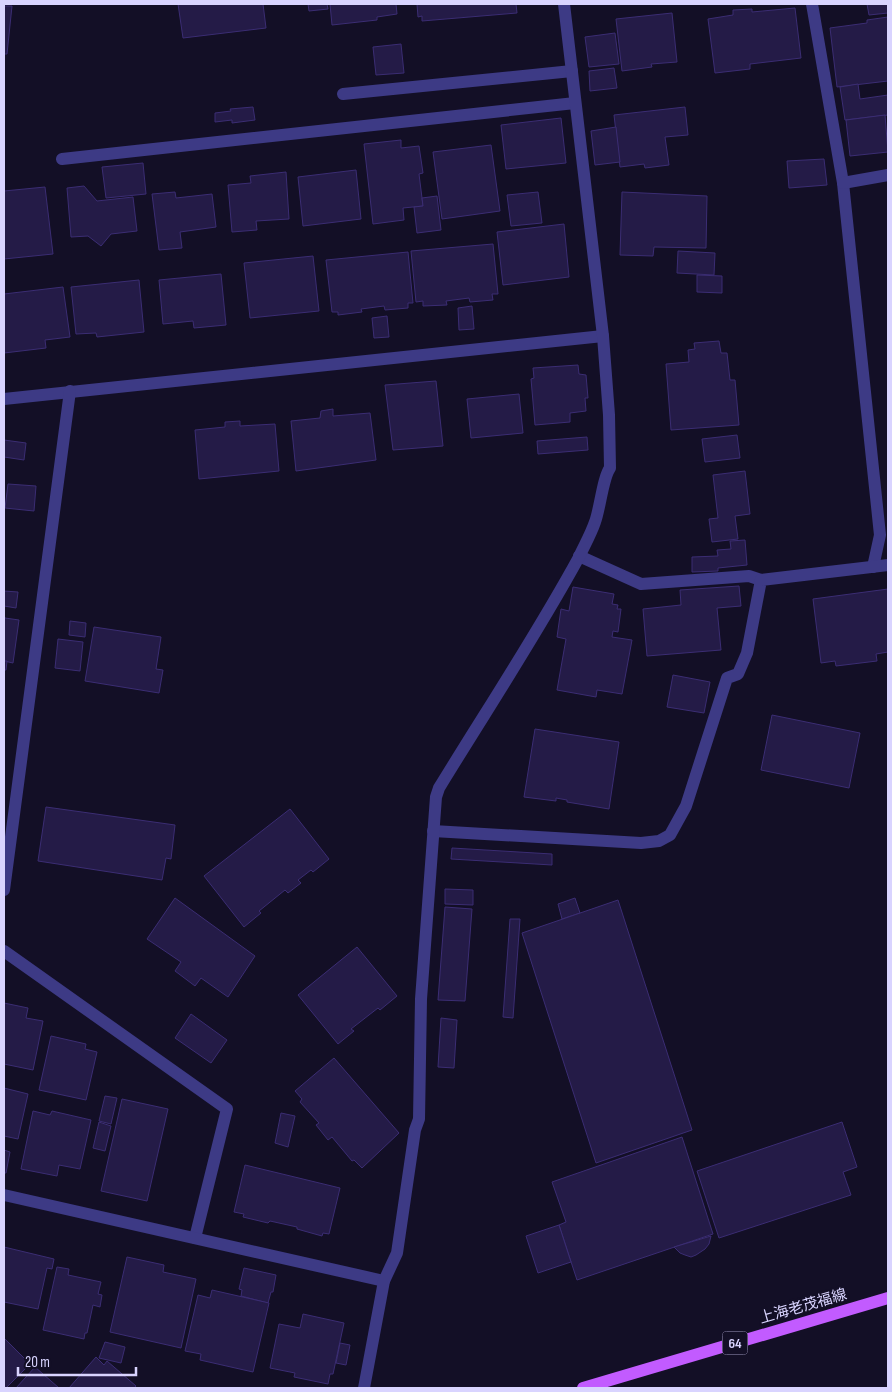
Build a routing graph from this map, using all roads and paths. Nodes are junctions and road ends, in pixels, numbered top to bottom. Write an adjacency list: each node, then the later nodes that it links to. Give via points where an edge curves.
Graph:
1 (564, 4): 3 (street)
2 (812, 4): 8 (street)
3 (572, 71): 4 (street); 5 (street)
4 (343, 94)
5 (575, 103): 6 (street); 9 (street)
6 (62, 159)
7 (888, 176): 8 (street)
8 (843, 183): 14 (street, via 880,535)
9 (603, 336): 10 (street); 12 (street, via 610,468 606,472 595,523)
10 (70, 391): 11 (street); 17 (street)
11 (4, 399)
12 (579, 556): 15 (street, via 641,584 749,576); 16 (street, via 439,788)
13 (888, 565): 14 (street)
14 (873, 567): 15 (street)
15 (761, 580): 16 (street, via 747,653 738,674 727,678 686,806 670,835 660,841 641,843)
16 (433, 831): 21 (street, via 420,999 419,1119 397,1253)
17 (4, 890)
18 (4, 951): 20 (street, via 227,1109)
19 (4, 1195): 20 (street)
20 (195, 1238): 21 (street)
21 (384, 1281): 23 (street)
22 (888, 1298): 24 (main road, 上海老茂福線 / 64)
23 (364, 1388)
24 (583, 1388)

